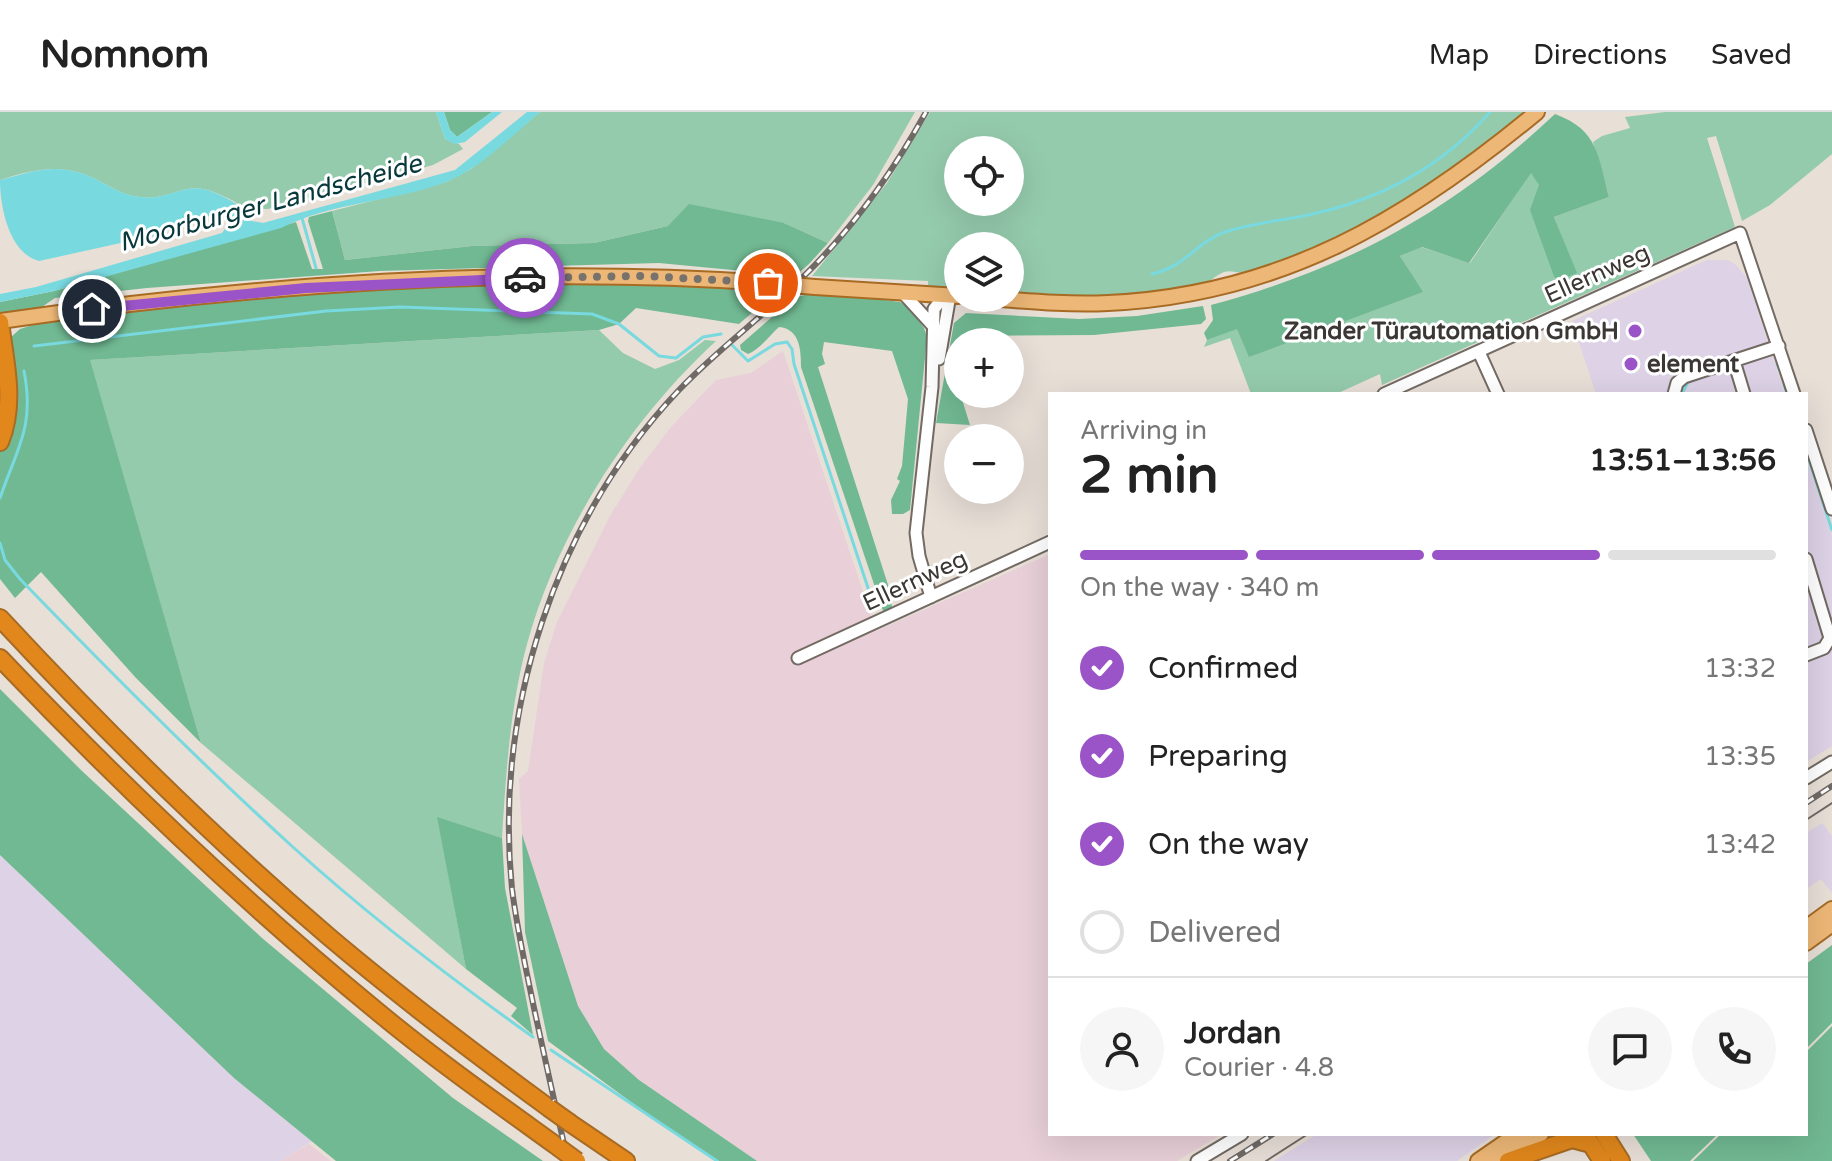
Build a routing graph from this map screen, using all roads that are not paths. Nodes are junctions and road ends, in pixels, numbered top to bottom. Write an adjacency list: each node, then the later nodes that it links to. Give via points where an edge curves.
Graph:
1 (1537, 112): 4 (main road, via 1414,205 1337,247 1268,274 1122,302)
2 (902, 292): 3 (main road); 7 (main road, bridge, via 602,276 341,285); 8 (street)
3 (944, 295)
4 (1024, 300)
5 (944, 301): 8 (street, via 935,306)
6 (950, 312): 12 (street)
7 (0, 322): 19 (highway, via 9,400)
8 (934, 327): 12 (street)
9 (1779, 346): 10 (street, Ellernweg, via 1740,233); 11 (street); 17 (street)
10 (1479, 352): 13 (street, Ellernweg); 14 (street)
11 (1734, 361): 15 (street, via 1684,377); 16 (street)
12 (932, 387): 23 (street, via 916,533)
13 (1389, 392)
14 (1497, 392)
15 (1675, 392)
16 (1743, 392)
17 (1793, 392)
18 (1808, 436): 20 (street)
19 (0, 442)
20 (1831, 503)
21 (1048, 543): 23 (street, Ellernweg)
22 (1808, 566): 26 (street, via 1830,638 1824,648)
23 (931, 597): 28 (street, Ellernweg)
24 (0, 603): 25 (highway)
25 (6, 624): 40 (highway, bridge, via 163,786 275,889 400,995)
26 (1808, 654)
27 (0, 658): 39 (highway, bridge, via 150,811 257,909 378,1013)
28 (798, 658)
29 (1832, 762): 30 (street)
30 (1808, 775)
31 (1832, 909): 33 (main road)
32 (1832, 924): 34 (main road)
33 (1808, 927)
34 (1808, 942)
35 (1239, 1136): 41 (street)
36 (1514, 1136): 42 (main road)
37 (1538, 1136): 43 (main road)
38 (1593, 1137): 44 (highway); 45 (highway); 46 (highway)
39 (577, 1161)
40 (626, 1161)
41 (1197, 1161)
42 (1478, 1161)
43 (1496, 1161)
44 (1508, 1161)
45 (1602, 1161)
46 (1621, 1161)

